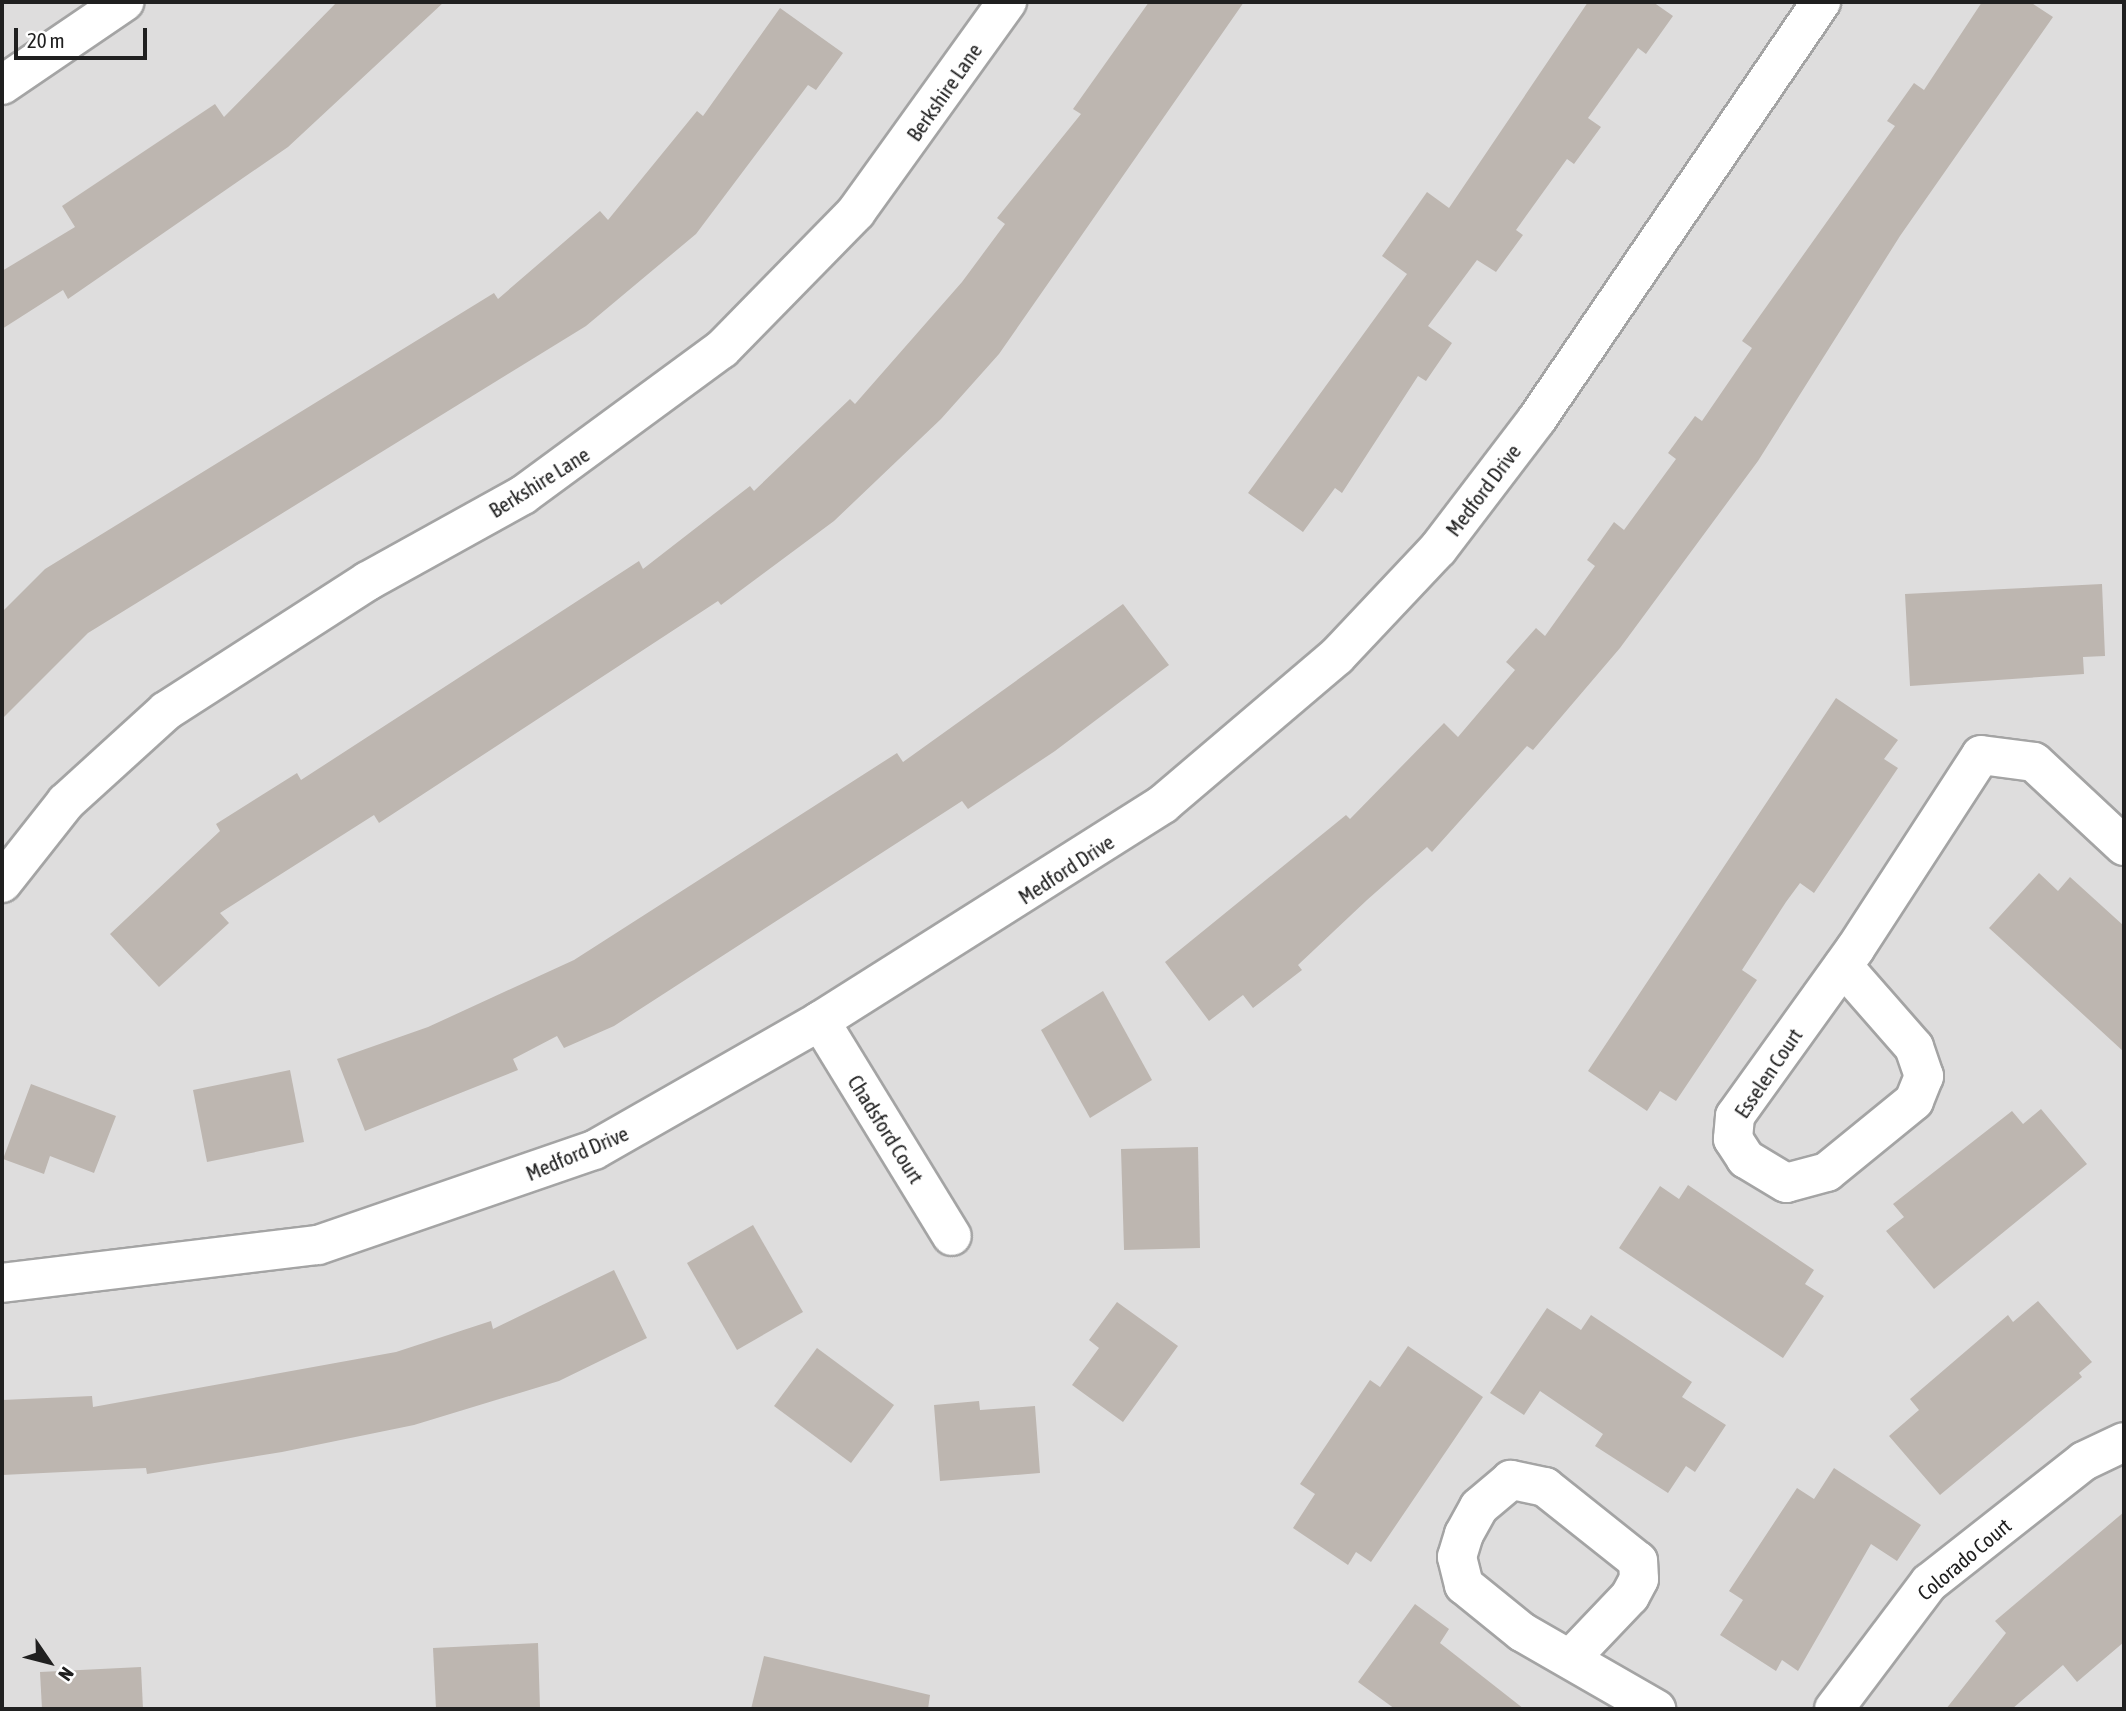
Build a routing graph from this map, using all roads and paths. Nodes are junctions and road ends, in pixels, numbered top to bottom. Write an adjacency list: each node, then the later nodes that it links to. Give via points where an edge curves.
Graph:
1 (124, 2): 4 (street)
2 (1007, 2): 6 (street, Berkshire Lane, via 856,212 722,349 523,495 368,581 166,712 66,802)
3 (1821, 2): 8 (street, Medford Drive, via 1479,498 1337,656 1163,804)
4 (2, 85)
5 (2124, 846): 7 (street, Esselen Court, via 2034,762 1981,755)
6 (2, 883)
7 (1843, 965): 7 (street, Esselen Court, via 1735,1116 1733,1139 1746,1158 1786,1184 1827,1172 1914,1101 1924,1076 1914,1047)
8 (820, 1021): 9 (street, Chadsford Court); 10 (street, Medford Drive, via 594,1150 368,1231 227,1260)
9 (952, 1236)
10 (2, 1283)
11 (2124, 1442): 14 (street, Colorado Court, via 2084,1461 1929,1583)
12 (1570, 1659): 12 (street, via 1522,1632 1464,1585 1457,1557 1464,1534 1479,1507 1511,1480 1545,1487 1638,1560 1639,1579 1630,1596); 13 (street)
13 (1656, 1709)
14 (1834, 1709)

